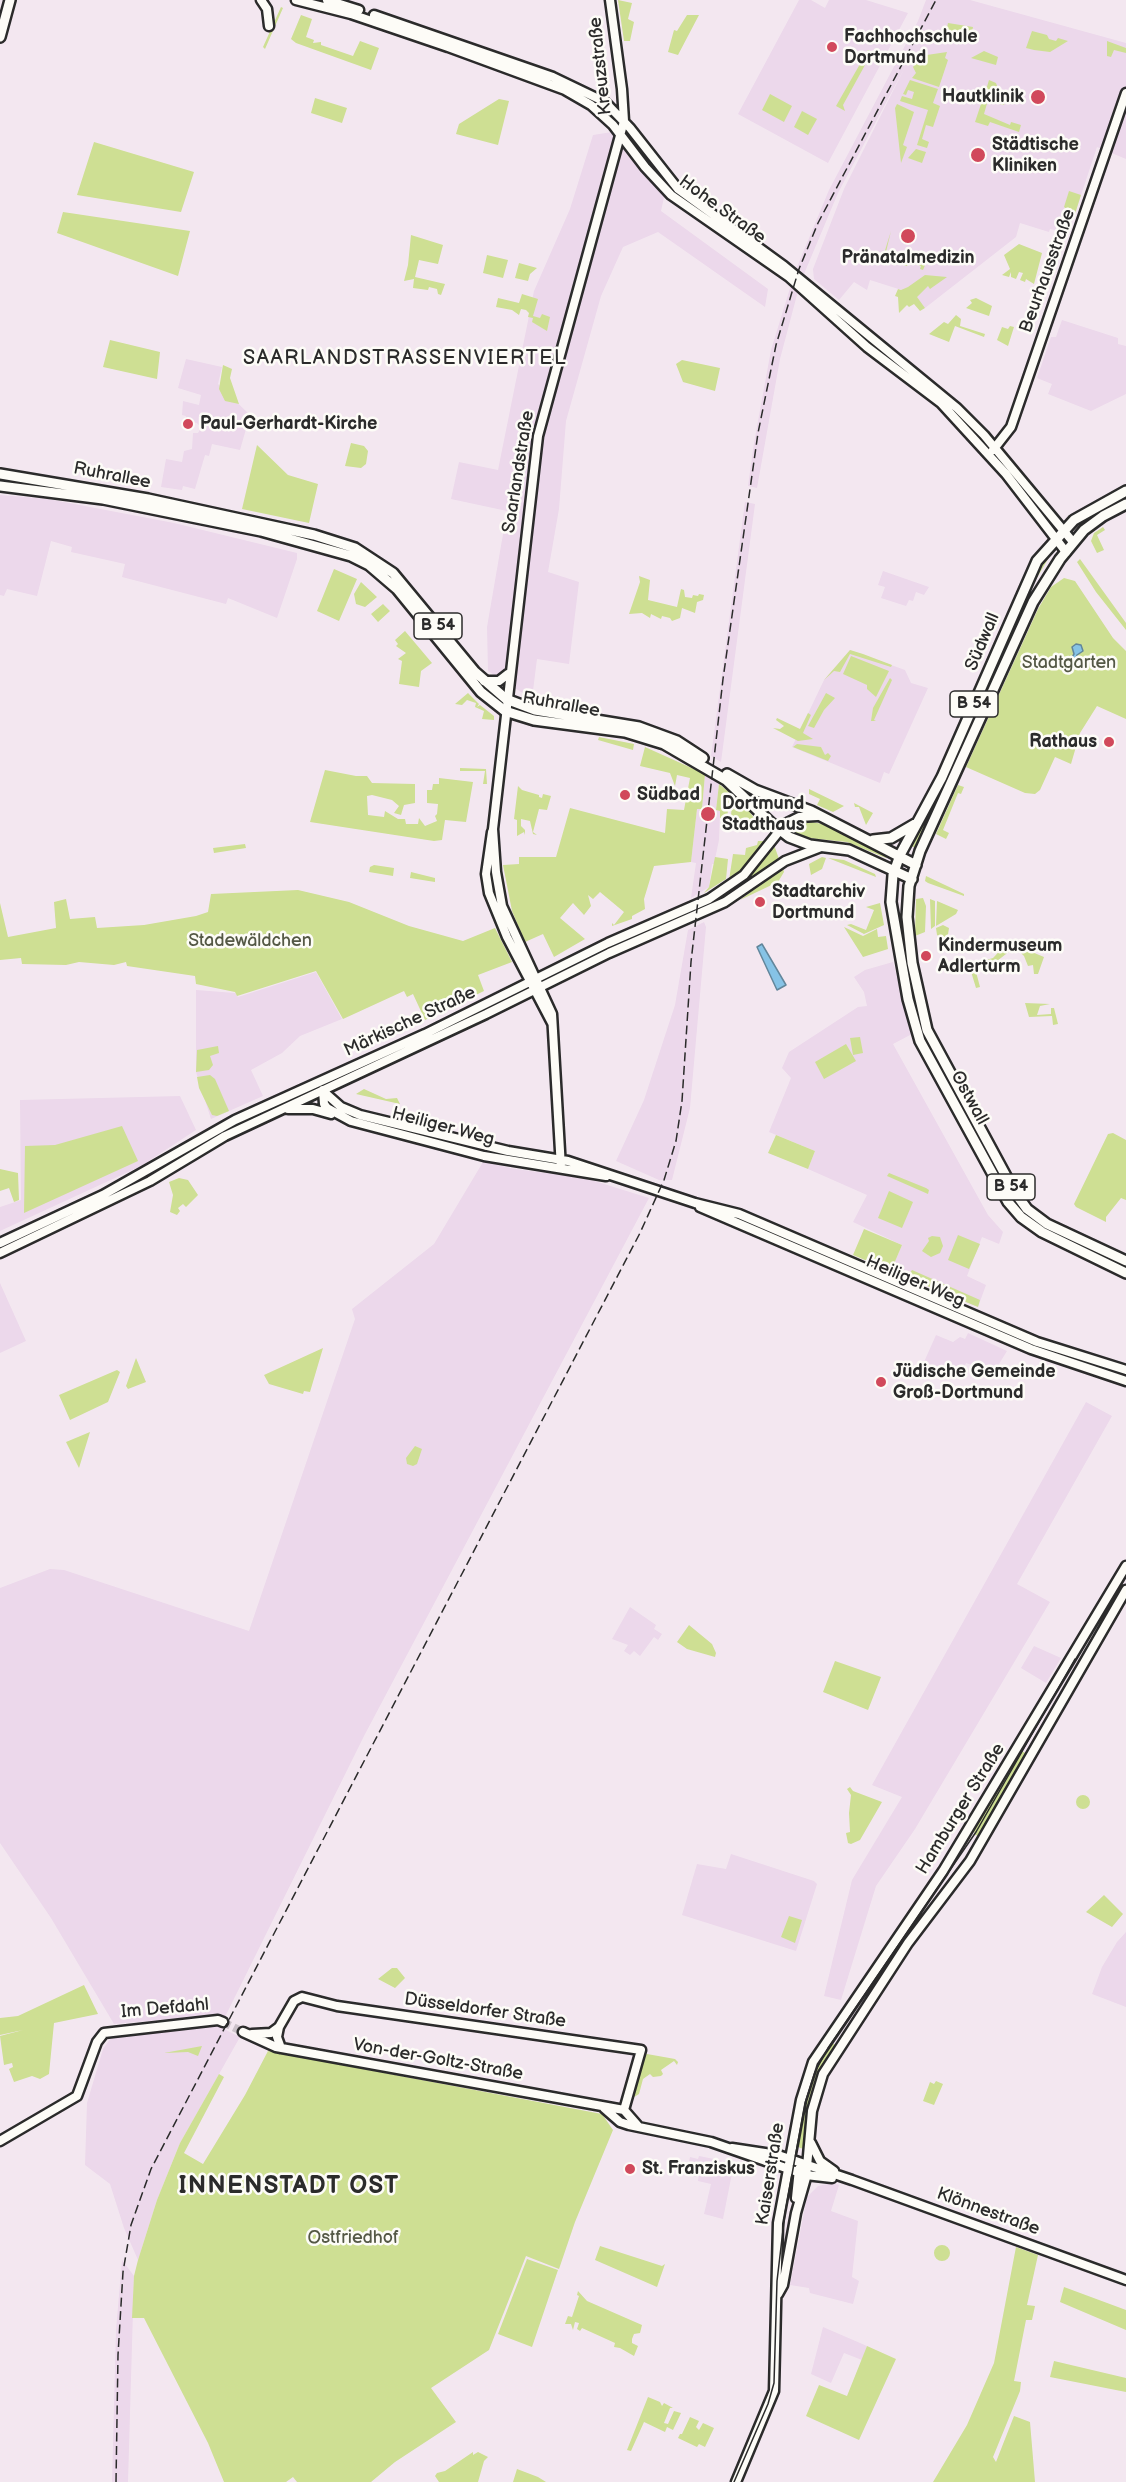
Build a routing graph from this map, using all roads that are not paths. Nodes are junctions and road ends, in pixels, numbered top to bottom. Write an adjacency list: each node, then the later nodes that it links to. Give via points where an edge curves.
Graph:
1 (10, 0): 7 (main road)
2 (261, 0): 6 (main road, via 267,9)
3 (296, 0): 9 (main road, Hohe Straße, via 362,17 565,90)
4 (327, 0): 9 (main road, Hohe Straße, via 585,90 604,102)
5 (610, 0): 9 (main road, Kreuzstraße, via 622,89)
6 (269, 26)
7 (0, 37)
8 (1126, 93): 11 (main road, Beurhausstraße, via 1011,427)
9 (622, 128): 10 (main road, Hohe Straße, via 678,189 784,266); 10 (main road, Hohe Straße, via 645,167 671,195 789,278); 23 (main road, Saarlandstraße, via 538,436)
10 (877, 349): 11 (main road, Hohe Straße)
11 (992, 451): 19 (main road, Hohe Straße); 20 (main road, Hohe Straße)
12 (0, 474): 13 (main road, Ruhrallee / B 54)
13 (50, 481): 15 (main road); 18 (main road, Ruhrallee / B 54)
14 (0, 486): 15 (main road, Ruhrallee / B 54)
15 (40, 490): 18 (main road, Ruhrallee / B 54)
16 (1126, 491): 19 (main road, B 54, via 1083,513)
17 (1126, 504): 21 (main road, B 54, via 1096,521)
18 (217, 518): 24 (main road, Ruhrallee / B 54, via 327,538 381,563 408,589); 26 (main road, Ruhrallee / B 54, via 331,550 369,565 397,589 481,692)
19 (1063, 530): 20 (main road, Südwall / B 54); 21 (main road, Hohe Straße)
20 (1055, 538): 22 (main road, Hohe Straße); 28 (main road, Südwall / B 54, via 1031,571 942,777)
21 (1073, 542): 22 (main road, Südwall / B 54)
22 (1066, 552): 34 (main road, Südwall / B 54, via 1027,614)
23 (509, 673): 24 (main road, via 499,681); 25 (main road, Saarlandstraße)
24 (484, 681): 25 (main road, Ruhrallee / B 54)
25 (506, 699): 26 (main road, Saarlandstraße); 27 (main road, Ruhrallee / B 54, via 535,710 631,724 651,731 687,747 745,786)
26 (505, 711): 29 (main road, Saarlandstraße); 30 (main road, Ruhrallee / B 54, via 534,720 625,732 664,744 726,780)
27 (817, 816): 30 (main road, Märkische Straße, via 799,817); 31 (main road, Ruhrallee / B 54)
28 (917, 823): 31 (main road, via 891,838); 33 (main road, Südwall / B 54)
29 (493, 829): 36 (main road, Saarlandstraße); 38 (main road, Saarlandstraße)
30 (779, 830): 32 (main road, Ruhrallee / B 54, via 797,841); 40 (main road, Märkische Straße, via 744,875 722,892 608,943)
31 (870, 840): 33 (main road, Ruhrallee / B 54)
32 (824, 846): 35 (main road, Ruhrallee / B 54, via 849,850); 40 (main road, Märkische Straße, via 785,861 725,902)
33 (900, 855): 34 (main road, B 54); 35 (main road, Südwall / B 54)
34 (916, 865): 37 (main road, Südwall / B 54)
35 (895, 870): 37 (main road, B 54); 50 (main road, Ostwall / B 54, via 892,913 913,1021 928,1058 1002,1193 1029,1224)
36 (486, 874): 38 (main road); 39 (main road, Saarlandstraße)
37 (912, 879): 49 (main road, Ostwall / B 54, via 908,942 922,1016 933,1044 1014,1191 1027,1209 1047,1224)
38 (497, 882): 39 (main road); 40 (main road, Saarlandstraße, via 504,912)
39 (487, 884): 40 (main road, Saarlandstraße, via 495,912)
40 (535, 985): 41 (main road, Märkische Straße); 42 (main road, Märkische Straße); 45 (main road, via 550,1007 553,1024)
41 (319, 1082): 42 (main road, Heiliger Weg); 47 (main road, Märkische Straße, via 221,1127 103,1195)
42 (323, 1091): 43 (main road, Märkische Straße); 44 (main road, Heiliger Weg, via 324,1104); 45 (main road, Heiliger Weg, via 341,1107 360,1115)
43 (282, 1110): 44 (main road, via 295,1107); 48 (main road, Märkische Straße)
44 (335, 1115): 45 (main road, Heiliger Weg, via 484,1156)
45 (561, 1164): 46 (main road, Heiliger Weg, via 598,1170)
46 (695, 1203): 51 (main road, Heiliger Weg, via 739,1214 1035,1341); 52 (main road, Heiliger Weg, via 1031,1349)
47 (0, 1243)
48 (0, 1253)
49 (1126, 1261)
50 (1126, 1273)
51 (1126, 1370)
52 (1126, 1381)
53 (1126, 1566): 58 (main road, Hamburger Straße, via 943,1871)
54 (1126, 1590): 59 (main road, Hamburger Straße, via 970,1861 908,1943)
55 (223, 2022): 64 (main road, Im Defdahl, via 104,2032 80,2093)
56 (279, 2027): 57 (main road); 57 (main road, Von-der-Goltz-Straße, via 258,2035 243,2032); 61 (main road, Düsseldorfer Straße, via 297,1998 641,2050)
57 (281, 2048): 60 (main road, Von-der-Goltz-Straße)
58 (813, 2062): 65 (main road, Kaiserstraße)
59 (823, 2074): 63 (main road, Kaiserstraße)
60 (604, 2108): 61 (main road, Von-der-Goltz-Straße); 62 (main road, Klönnestraße, via 620,2122)
61 (624, 2110): 62 (main road)
62 (638, 2126): 65 (main road, Klönnestraße, via 739,2147)
63 (809, 2137): 66 (main road, Kaiserstraße); 67 (main road, via 814,2153)
64 (0, 2141)
65 (789, 2164): 66 (main road, Klönnestraße); 69 (main road, Kaiserstraße, via 778,2223)
66 (803, 2169): 67 (main road, Klönnestraße); 69 (main road, Kaiserstraße, via 783,2285)
67 (837, 2175): 68 (main road, Klönnestraße)
68 (1126, 2280)
69 (778, 2294): 70 (main road, Kaiserstraße, via 774,2391)
70 (736, 2482)

